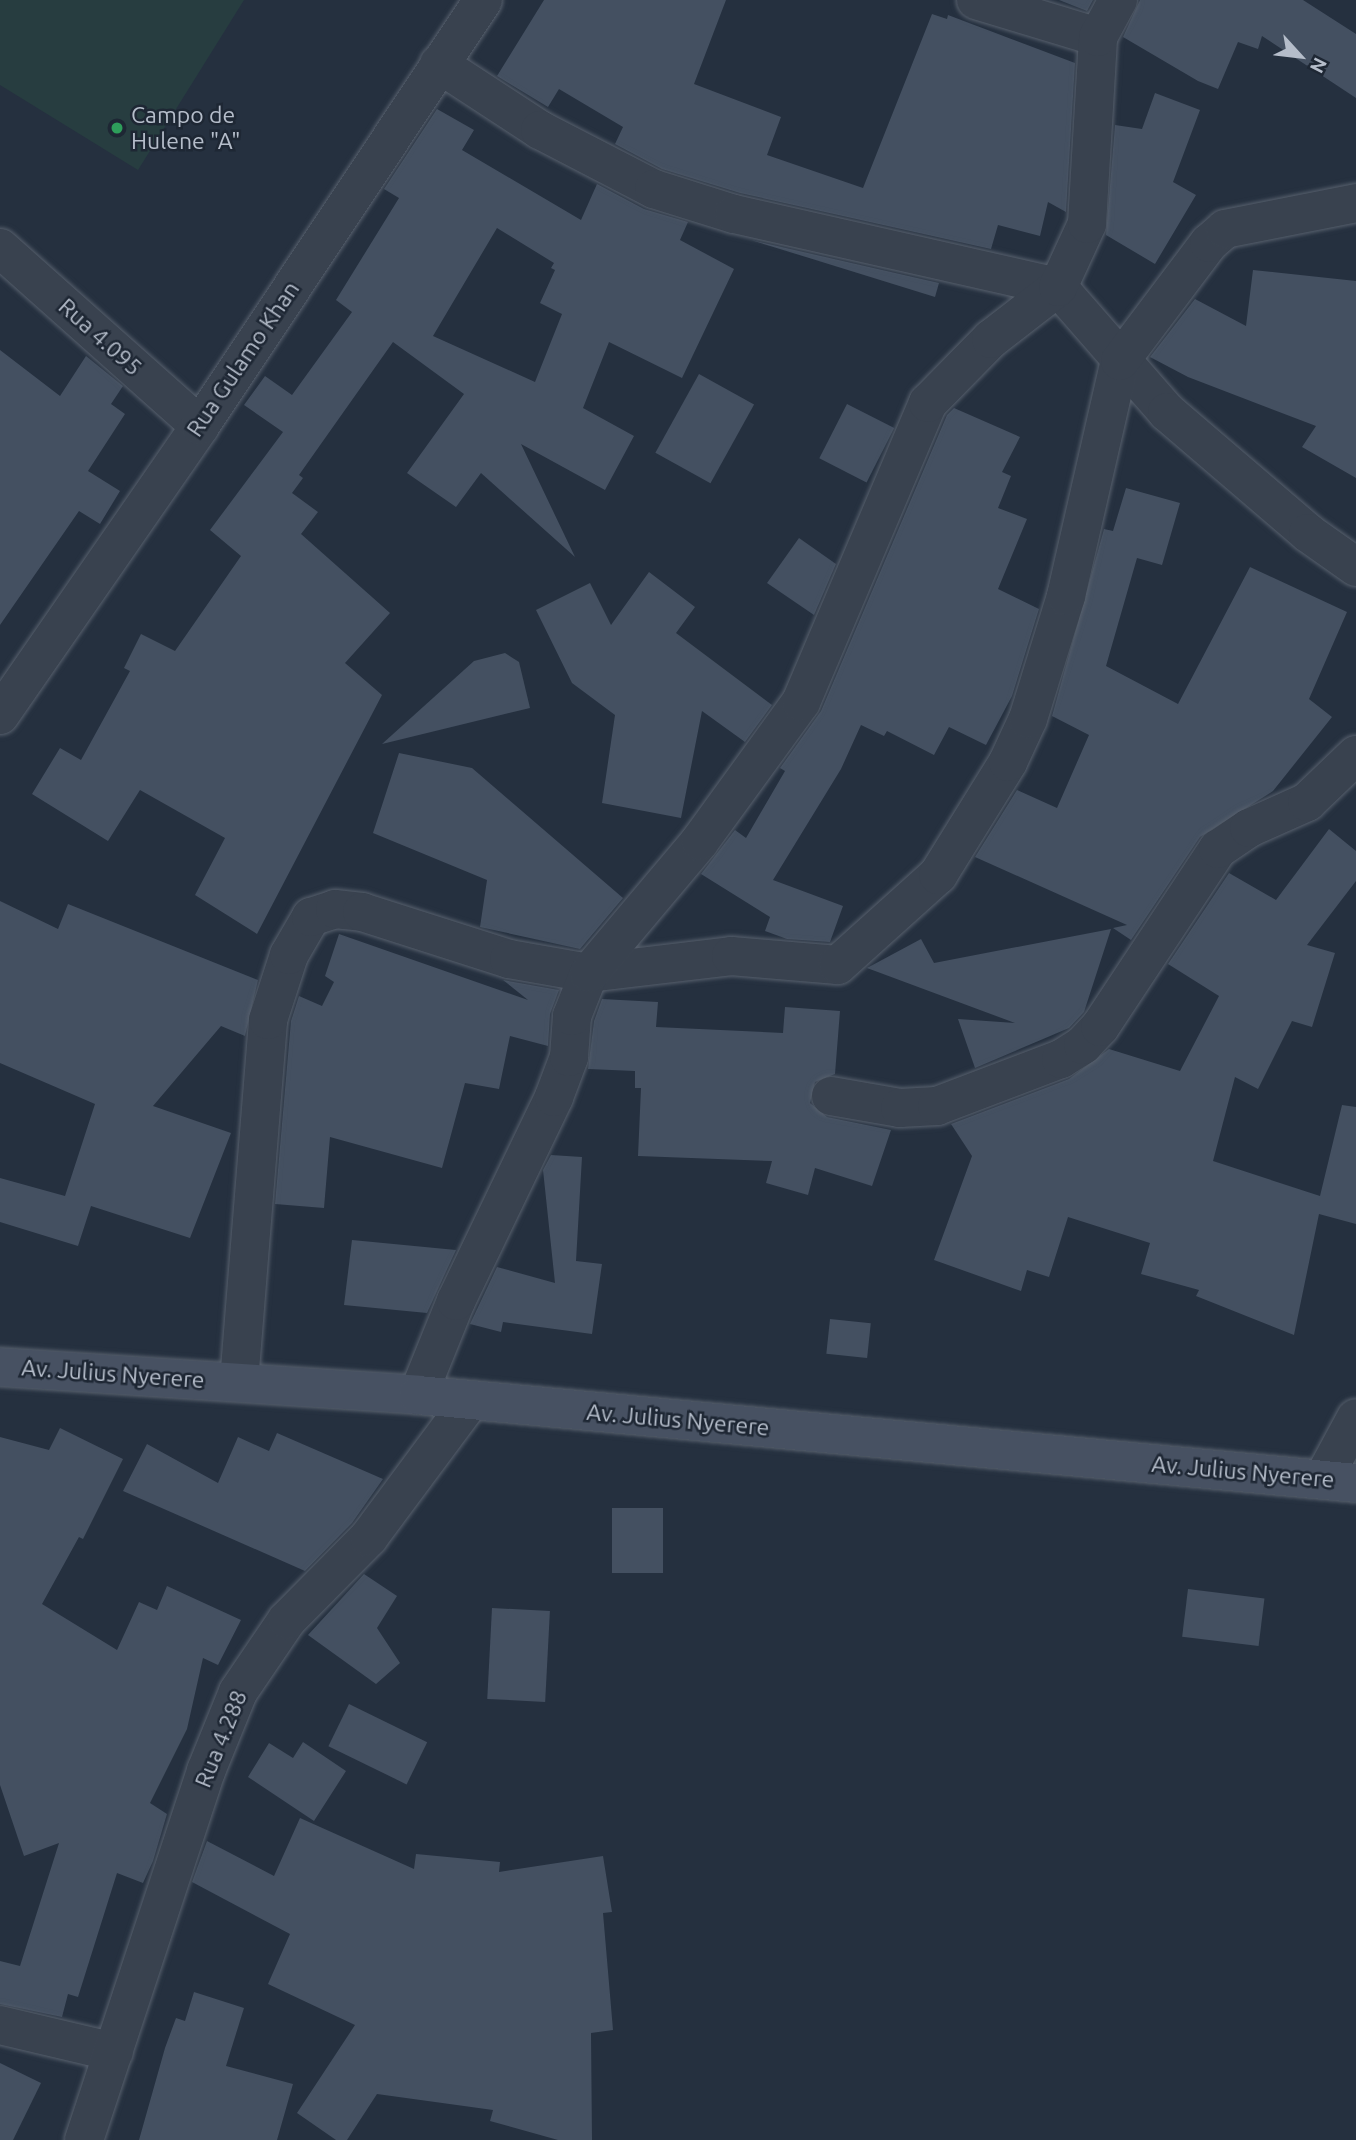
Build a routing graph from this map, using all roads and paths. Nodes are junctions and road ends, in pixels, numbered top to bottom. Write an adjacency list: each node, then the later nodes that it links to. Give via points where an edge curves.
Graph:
1 (483, 0): 5 (street, Rua Gulamo Khan)
2 (976, 0): 4 (street)
3 (1118, 0): 4 (street)
4 (1098, 37): 8 (street, via 1087,224)
5 (439, 64): 8 (street, via 540,130 653,189 734,214); 10 (street, Rua Gulamo Khan)
6 (1356, 203): 9 (street, via 1225,229 1209,243)
7 (0, 248): 10 (street, Rua 4.095)
8 (1058, 286): 9 (street); 14 (street, via 992,339 928,403 801,702 700,841)
9 (1120, 361): 11 (street, via 1167,412 1308,533); 14 (street, via 1066,596 1028,719 1009,762 938,875 838,965 731,956)
10 (200, 426): 12 (street, Rua Gulamo Khan)
11 (1356, 567)
12 (0, 715)
13 (1356, 755): 15 (street, via 1307,802 1249,828 1218,849 1100,1027 1083,1045 1061,1059 937,1106 900,1108)
14 (589, 973): 17 (street, via 509,958 362,912 335,909 311,917 289,955 268,1020); 18 (street, via 572,1016 569,1057 554,1097 461,1289)
15 (831, 1096)
16 (0, 1367): 17 (main road, Av. Julius Nyerere)
17 (239, 1382): 18 (main road, Av. Julius Nyerere)
18 (418, 1395): 19 (main road, Av. Julius Nyerere)
19 (470, 1401): 21 (main road, Av. Julius Nyerere); 23 (street, Rua 4.288, via 369,1538 279,1630 238,1692 206,1772)
20 (1356, 1418): 21 (street)
21 (1340, 1481)
22 (0, 2025): 23 (street)
23 (114, 2052): 24 (street, Rua 4.288)
24 (84, 2140)

